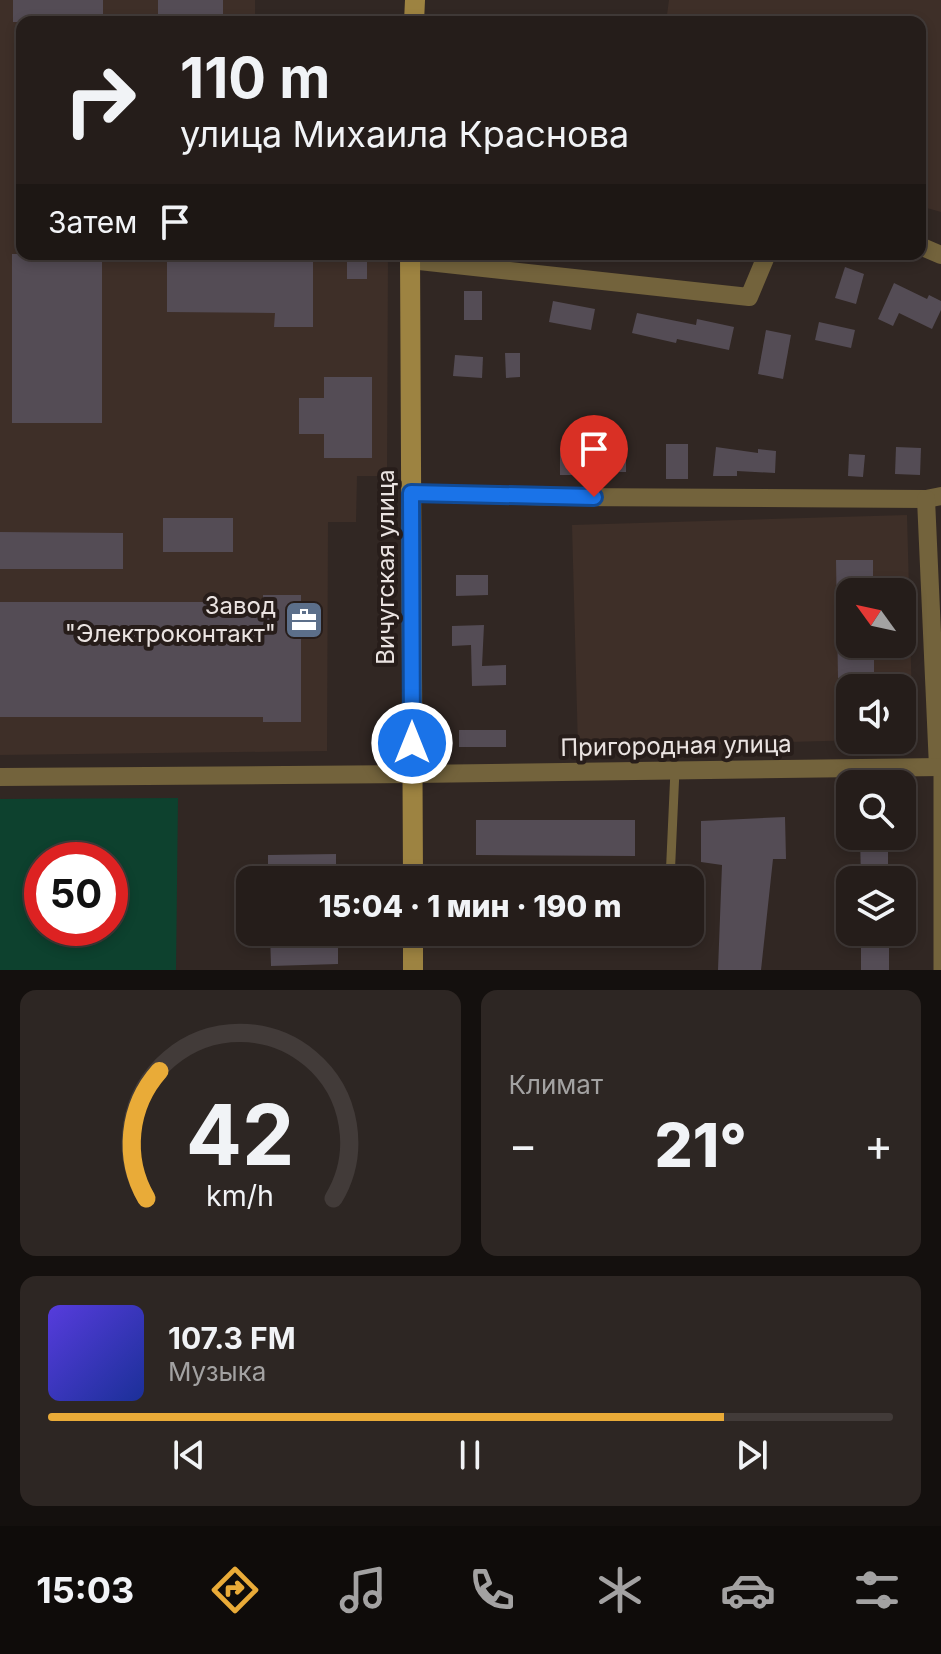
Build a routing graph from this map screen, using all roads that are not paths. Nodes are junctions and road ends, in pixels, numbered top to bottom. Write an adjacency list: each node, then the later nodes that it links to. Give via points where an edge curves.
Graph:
1 (410, 260): 4 (main road, Вичугская улица)
2 (435, 260): 3 (street, via 749,297)
3 (764, 260)
4 (411, 493): 5 (street); 8 (main road, Вичугская улица)
5 (934, 497): 6 (street)
6 (940, 767): 7 (street, Пригородная улица); 12 (lane)
7 (675, 770): 8 (street, Пригородная улица); 11 (lane)
8 (413, 774): 9 (street, Пригородная улица); 10 (main road, Вичугская улица)
9 (0, 777)
10 (413, 866)
11 (671, 866)
12 (940, 896): 15 (lane)
13 (413, 946): 14 (main road)
14 (413, 970)
15 (938, 970)

